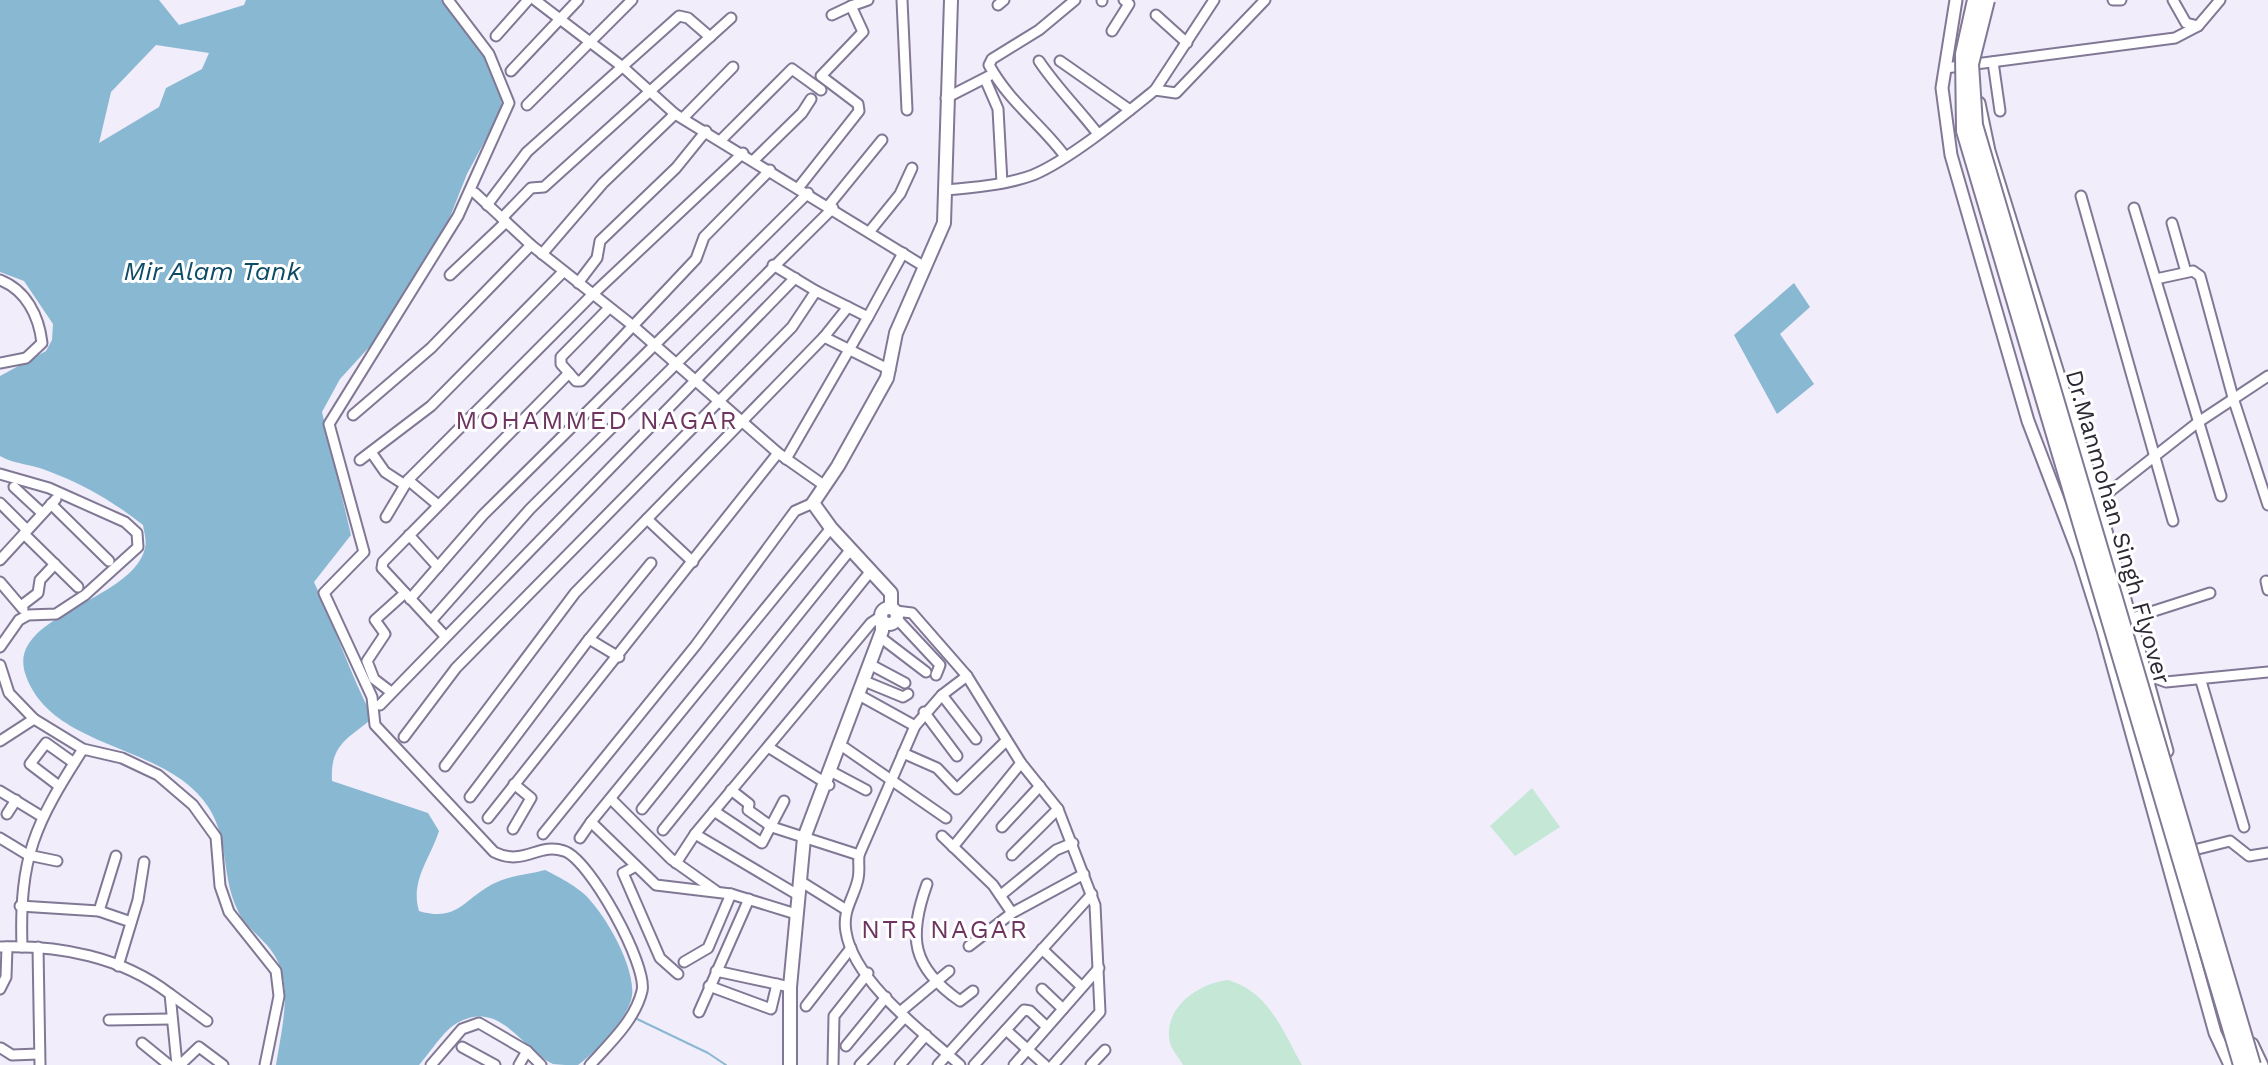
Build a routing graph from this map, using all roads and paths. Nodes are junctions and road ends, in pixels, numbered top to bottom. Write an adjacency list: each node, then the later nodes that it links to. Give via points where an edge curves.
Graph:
1 (448, 0): 289 (street, via 489,54 509,103 458,216 329,424 364,552 324,593 372,697 375,725 494,852 518,859 547,850 565,851 591,871 641,971 644,988 631,1016)
2 (528, 0): 29 (street)
3 (535, 0): 22 (street)
4 (554, 0): 22 (street)
5 (578, 0): 26 (street)
6 (632, 0): 31 (street)
7 (868, 0): 21 (street)
8 (902, 0): 48 (street)
9 (950, 0): 45 (main road)
10 (1075, 0): 41 (street, via 992,59)
11 (1124, 0): 28 (street, via 1129,4)
12 (1265, 0): 43 (street, via 1176,93)
13 (1956, 0): 39 (street)
14 (1975, 0): 302 (highway, Dr.Manmohan Singh Flyover, bridge, via 1963,54 1964,131)
15 (1989, 0): 36 (street); 303 (highway, Dr.Manmohan Singh Flyover, bridge, via 1971,64 1975,125)
16 (2113, 0): 17 (street)
17 (2121, 0)
18 (2173, 0): 27 (street, via 2186,23)
19 (2220, 0): 27 (street)
20 (1215, 1): 32 (street)
21 (851, 6): 23 (street); 62 (street, via 863,32 821,76 858,104 859,111)
22 (550, 11): 26 (street)
23 (832, 15)
24 (1156, 15): 32 (street)
25 (731, 18): 30 (street)
26 (562, 20): 31 (street); 40 (street)
27 (2198, 26): 35 (street, via 2175,38)
28 (1112, 31)
29 (496, 36)
30 (710, 37): 38 (street, via 679,16); 44 (street)
31 (592, 43): 38 (street); 47 (street)
32 (1187, 43): 43 (street)
33 (1039, 61): 53 (street, via 1058,91)
34 (1060, 61): 49 (street)
35 (1993, 62): 36 (street); 50 (street)
36 (1976, 65): 39 (street); 113 (street, via 1989,151)
37 (733, 67): 51 (street)
38 (624, 68): 44 (street); 66 (street, via 527,152)
39 (1945, 68): 122 (street, via 1942,88 1951,155 2028,421)
40 (511, 71)
41 (989, 76): 45 (street); 57 (street); 61 (street, via 998,109)
42 (821, 90): 54 (street, via 792,69)
43 (1155, 90): 49 (street)
44 (650, 91): 51 (street); 69 (street, via 544,187 531,188)
45 (946, 98): 63 (main road)
46 (811, 99): 58 (street)
47 (527, 105)
48 (907, 110)
49 (1130, 110): 53 (street)
50 (2000, 111)
51 (680, 116): 52 (street); 74 (street, via 603,183)
52 (706, 131): 54 (street); 83 (street, via 676,168 600,241 597,258)
53 (1098, 134): 57 (street)
54 (721, 140): 56 (street)
55 (882, 140): 67 (street)
56 (743, 153): 58 (street); 85 (street)
57 (1064, 155): 61 (street, via 1035,174)
58 (754, 160): 60 (street)
59 (912, 168): 71 (street, via 900,194)
60 (770, 170): 62 (street); 89 (street, via 704,237 696,259)
61 (1002, 183): 63 (street)
62 (804, 190): 67 (street); 91 (street)
63 (947, 190): 76 (main road, via 940,238)
64 (475, 193): 66 (street)
65 (2081, 196): 105 (street)
66 (487, 205): 69 (street)
67 (831, 206): 71 (street); 75 (street)
68 (2134, 208): 81 (street)
69 (504, 220): 72 (street); 79 (street)
70 (2172, 223): 78 (street)
71 (870, 231): 73 (street)
72 (531, 245): 74 (street); 101 (street, via 431,348)
73 (903, 253): 76 (street); 88 (street)
74 (542, 254): 77 (street)
75 (773, 265): 80 (street); 94 (street)
76 (925, 267): 95 (main road, via 896,333)
77 (563, 272): 83 (street); 104 (street, via 431,406)
78 (2186, 272): 81 (street); 100 (street, via 2200,276)
79 (450, 275)
80 (795, 278): 84 (street); 98 (street)
81 (2156, 279): 103 (street)
82 (0, 280): 93 (street, via 17,288 40,321 42,343 26,358)
83 (578, 283): 85 (street)
84 (816, 291): 86 (street); 99 (street, via 792,327)
85 (593, 294): 87 (street); 109 (street)
86 (848, 307): 88 (street); 90 (street)
87 (609, 308): 89 (street); 96 (street, via 561,357)
88 (868, 317): 92 (street)
89 (632, 325): 91 (street); 96 (street, via 581,381)
90 (824, 337): 92 (street); 102 (street)
91 (651, 345): 94 (street); 132 (street)
92 (850, 351): 95 (street); 106 (street)
93 (0, 363)
94 (675, 364): 98 (street); 140 (street, via 530,509)
95 (890, 370): 110 (main road)
96 (569, 373): 116 (street)
97 (2268, 376): 100 (street)
98 (697, 382): 99 (street); 141 (street)
99 (718, 399): 102 (street); 163 (street, via 456,668)
100 (2234, 401): 103 (street); 117 (street)
101 (353, 415)
102 (744, 420): 106 (street); 120 (street)
103 (2197, 423): 105 (street); 112 (street)
104 (371, 452): 107 (street); 109 (street, via 385,472)
105 (2156, 455): 113 (street); 121 (street)
106 (782, 456): 110 (street); 129 (street)
107 (360, 460)
108 (0, 474): 144 (street, via 49,488 125,522 137,533 138,547 56,614 19,620)
109 (406, 483): 116 (street); 119 (street)
110 (825, 486): 115 (main road)
111 (14, 487): 118 (street)
112 (2221, 496)
113 (2098, 502): 122 (street); 139 (street)
114 (0, 503): 124 (street)
115 (813, 503): 123 (main road); 204 (street, via 795,511 696,645)
116 (438, 505): 125 (street)
117 (2268, 505)
118 (42, 513): 124 (street); 128 (street, via 54,501)
119 (386, 517)
120 (647, 519): 129 (street); 174 (street, via 575,593)
121 (2173, 521)
122 (2067, 524): 150 (street)
123 (831, 528): 126 (main road); 186 (street)
124 (26, 532): 127 (street); 131 (street)
125 (409, 535): 132 (street); 137 (street, via 382,565)
126 (851, 549): 133 (main road); 191 (street)
127 (3, 552)
128 (109, 561)
129 (693, 562): 145 (street)
130 (651, 563): 142 (street)
131 (55, 564): 134 (street, via 40,580 38,593 22,607); 135 (street)
132 (438, 567): 137 (street)
133 (870, 572): 138 (main road, via 891,593); 203 (street)
134 (0, 582)
135 (78, 587)
136 (2210, 593): 139 (street)
137 (408, 596): 140 (street); 155 (street, via 375,620 385,634 367,661 374,679)
138 (890, 617): 143 (main road); 143 (street, via 940,665 931,673); 151 (street, via 912,613); 158 (main road); 167 (street, via 871,623)
139 (2129, 619): 148 (street)
140 (431, 621): 141 (street)
141 (444, 635): 155 (street)
142 (589, 639): 145 (street); 185 (street)
143 (884, 640): 147 (main road)
144 (0, 647)
145 (619, 657): 177 (street)
146 (0, 665): 161 (street, via 9,693)
147 (875, 667): 153 (main road); 154 (street)
148 (2144, 667): 150 (street); 152 (street, via 2166,682); 184 (street)
149 (2268, 672): 152 (street)
150 (2114, 675): 187 (street)
151 (967, 676): 157 (street); 166 (street)
152 (2201, 681): 201 (street)
153 (869, 683): 156 (street, via 903,697); 158 (main road)
154 (905, 683)
155 (391, 692): 159 (street)
156 (908, 694)
157 (942, 695): 160 (street); 164 (street)
158 (862, 696): 162 (street); 168 (main road); 175 (main road)
159 (380, 705)
160 (924, 712): 162 (street); 171 (street)
161 (34, 719): 165 (street); 169 (street)
162 (915, 726): 170 (street)
163 (404, 737)
164 (976, 739)
165 (0, 741)
166 (1006, 741): 173 (street); 180 (street)
167 (768, 747): 175 (street); 181 (street)
168 (845, 748): 175 (main road); 176 (street)
169 (83, 749): 172 (street); 284 (street, via 122,758 158,775 193,805 216,837 220,886 229,912 276,971 279,996)
170 (903, 753): 176 (street); 180 (street, via 937,768)
171 (957, 756)
172 (74, 763): 178 (street); 178 (street, via 46,743 30,764)
173 (1021, 763): 179 (street); 211 (street)
174 (445, 766)
175 (829, 780): 182 (street); 209 (main road)
176 (892, 781): 197 (street); 215 (street)
177 (514, 784): 196 (street); 202 (street, via 531,798)
178 (59, 786): 195 (street)
179 (1040, 786): 192 (street); 200 (street)
180 (957, 789): 189 (street)
181 (731, 790): 193 (street); 199 (street)
182 (866, 790)
183 (0, 791): 188 (street)
184 (2178, 791): 187 (street); 212 (street)
185 (470, 797)
186 (611, 799): 198 (street); 220 (street)
187 (2148, 799): 221 (street)
188 (16, 800): 194 (street); 195 (street)
189 (949, 800)
190 (784, 801): 199 (street)
191 (642, 809)
192 (1058, 809): 210 (street); 216 (street)
193 (714, 811): 199 (street, via 762,843); 205 (street)
194 (7, 814)
195 (41, 816): 214 (street)
196 (488, 818)
197 (946, 818)
198 (591, 822): 208 (street); 222 (street)
199 (772, 827): 209 (street)
200 (1002, 827)
201 (2244, 827)
202 (513, 829)
203 (663, 830)
204 (543, 834)
205 (695, 834): 220 (street); 229 (street)
206 (942, 836): 211 (street)
207 (0, 838): 214 (street)
208 (580, 838)
209 (807, 839): 215 (street); 224 (main road)
210 (1073, 843): 223 (street); 230 (street, via 1056,850)
211 (953, 847): 230 (street)
212 (2195, 853): 213 (street, via 2230,841 2249,856); 221 (street); 304 (street)
213 (2268, 853)
214 (28, 855): 218 (street); 232 (street)
215 (859, 855): 233 (street, via 859,877)
216 (1012, 855)
217 (116, 856): 234 (street)
218 (57, 861)
219 (144, 862): 237 (street)
220 (676, 863): 226 (street)
221 (2166, 863): 301 (street, via 2215,1033)
222 (636, 866): 226 (street, via 656,885); 250 (street, via 623,873 660,958)
223 (1084, 874): 228 (street); 235 (street)
224 (800, 881): 229 (main road); 233 (street)
225 (927, 884): 251 (street, via 914,937 922,963)
226 (717, 892): 227 (street)
227 (731, 894): 231 (street); 244 (street, via 708,948)
228 (1092, 894): 243 (street); 246 (street)
229 (798, 895): 236 (main road)
230 (1001, 895): 235 (street)
231 (749, 899): 236 (street); 247 (street)
232 (20, 906): 234 (street); 240 (street)
233 (845, 909): 242 (street)
234 (99, 911): 237 (street)
235 (1012, 913): 238 (street)
236 (796, 914): 254 (main road)
237 (131, 922): 245 (street)
238 (969, 946)
239 (3, 947): 240 (street); 256 (street, via 6,977)
240 (22, 947): 241 (street)
241 (38, 947): 245 (street, via 70,950); 278 (street)
242 (851, 948): 249 (street); 261 (street)
243 (1042, 949): 255 (street); 279 (street)
244 (684, 962)
245 (118, 966): 259 (street)
246 (1099, 968): 255 (street); 299 (street, via 1100,1012)
247 (716, 971): 252 (street); 253 (street)
248 (949, 971): 251 (street)
249 (868, 973): 260 (street); 291 (street, via 834,1016)
250 (678, 974)
251 (937, 981): 258 (street, via 960,1001); 264 (street)
252 (777, 984): 253 (street, via 771,1009); 254 (street)
253 (709, 986): 263 (street)
254 (790, 987): 290 (main road)
255 (1082, 987): 262 (street)
256 (0, 989)
257 (1042, 989): 262 (street)
258 (973, 991)
259 (170, 994): 265 (street); 267 (street)
260 (886, 997): 264 (street); 272 (street)
261 (806, 1006)
262 (1063, 1009): 268 (street)
263 (699, 1012)
264 (902, 1015): 270 (street); 292 (street)
265 (171, 1019): 266 (street); 282 (street)
266 (109, 1020)
267 (207, 1021)
268 (1047, 1027): 269 (street, via 1028,1010); 275 (street)
269 (1006, 1030): 275 (street); 296 (street)
270 (926, 1035): 279 (street); 293 (street)
271 (142, 1043): 281 (street)
272 (846, 1046)
273 (462, 1047): 286 (street)
274 (1, 1048): 278 (street, via 12,1055)
275 (1027, 1050): 297 (street); 298 (street)
276 (1105, 1050): 300 (street)
277 (527, 1051): 285 (street, via 479,1023 462,1029); 287 (street); 288 (street)
278 (38, 1054): 280 (street)
279 (948, 1054): 294 (street); 295 (street)
280 (40, 1065)
281 (169, 1065)
282 (178, 1065): 283 (street, via 199,1047)
283 (223, 1065)
284 (265, 1065)
285 (431, 1065)
286 (495, 1065)
287 (519, 1065)
288 (541, 1065)
289 (590, 1065)
290 (790, 1065)
291 (833, 1065)
292 (860, 1065)
293 (900, 1065)
294 (938, 1065)
295 (960, 1065)
296 (974, 1065)
297 (1014, 1065)
298 (1045, 1065)
299 (1053, 1065)
300 (1091, 1065)
301 (2230, 1065)
302 (2241, 1065)
303 (2253, 1065)
304 (2262, 1065)

